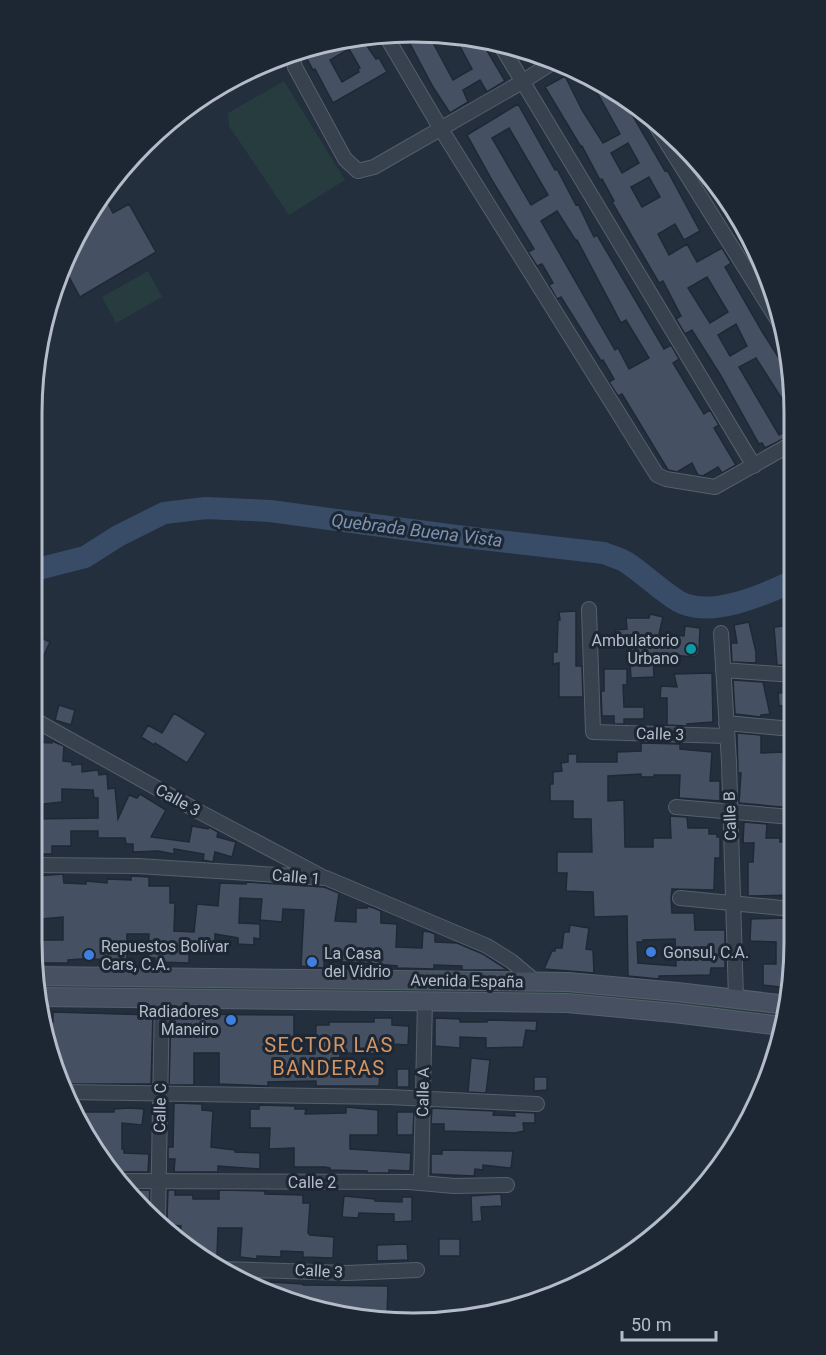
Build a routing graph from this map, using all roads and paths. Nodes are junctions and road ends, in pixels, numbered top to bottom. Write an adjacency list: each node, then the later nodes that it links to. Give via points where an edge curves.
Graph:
1 (390, 43): 6 (street)
2 (506, 54): 5 (street)
3 (294, 62): 6 (street, via 345,159 358,171 374,167)
4 (546, 67): 5 (street)
5 (522, 82): 6 (street); 10 (street)
6 (441, 129): 10 (street, via 657,475 715,487)
7 (667, 143): 8 (street)
8 (767, 302)
9 (784, 449): 10 (street)
10 (754, 466)
11 (589, 609): 16 (street, Calle 3, via 593,732)
12 (721, 633): 13 (street, Calle B)
13 (723, 670): 14 (street); 16 (street, Calle B)
14 (784, 674)
15 (42, 724): 22 (street, Calle 3)
16 (727, 729): 17 (street, Calle 3); 19 (street, Calle B)
17 (784, 729)
18 (676, 807): 19 (street)
19 (730, 812): 20 (street); 24 (street, Calle B)
20 (784, 816)
21 (42, 866): 22 (street, Calle 1, via 138,866)
22 (326, 878): 27 (street, Calle 1, via 488,946)
23 (680, 898): 24 (street)
24 (733, 903): 25 (street); 30 (street, Calle B)
25 (784, 908)
26 (44, 976): 27 (main road, Avenida España)
27 (536, 982): 30 (main road, Avenida España, via 608,985)
28 (46, 997): 29 (main road, Avenida España)
29 (162, 999): 31 (main road, Avenida España); 35 (street, Calle C)
30 (735, 999): 32 (main road, Avenida España)
31 (425, 1001): 33 (main road, Avenida España, via 583,1004); 36 (street, Calle A)
32 (779, 1004)
33 (774, 1025)
34 (74, 1092): 35 (street)
35 (160, 1094): 36 (street); 39 (street, Calle C)
36 (423, 1098): 37 (street); 40 (street, Calle A)
37 (537, 1104)
38 (129, 1181): 39 (street, Calle 2)
39 (158, 1182): 40 (street, Calle 2); 42 (street, Calle C)
40 (421, 1183): 41 (street, Calle 2)
41 (507, 1185)
42 (158, 1211)
43 (239, 1270): 44 (street, Calle 3, via 347,1273)
44 (417, 1270)

